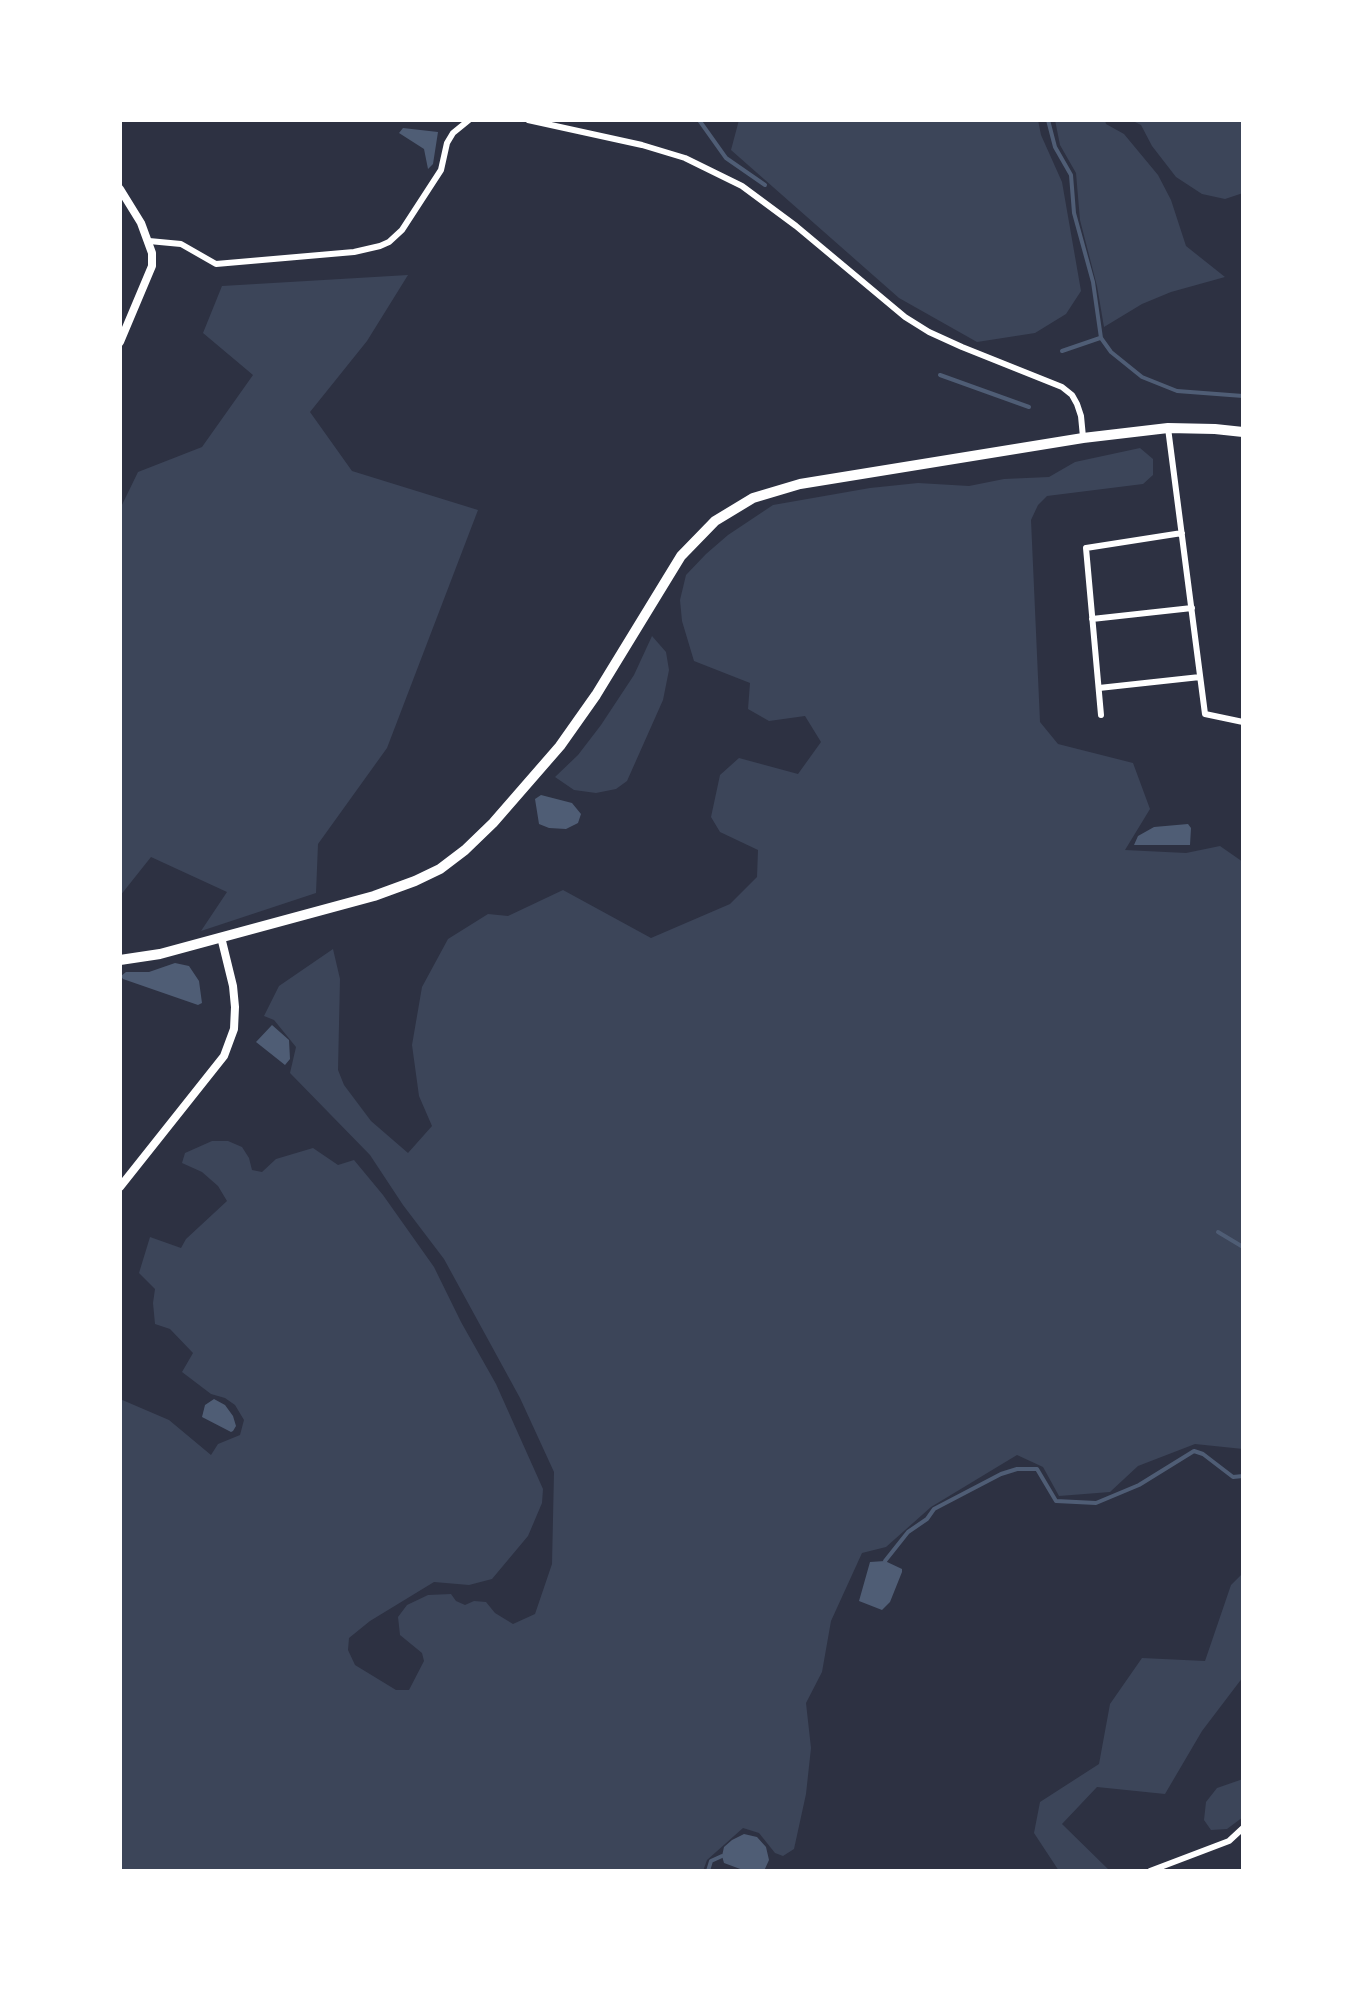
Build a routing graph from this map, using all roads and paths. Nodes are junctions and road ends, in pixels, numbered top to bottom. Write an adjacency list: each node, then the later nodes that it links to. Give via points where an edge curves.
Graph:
1 (469, 120): 4 (street, via 453,133 441,170 402,230 380,246 216,264 181,244)
2 (528, 120): 8 (street, via 685,158 742,186 917,324 1072,394)
3 (120, 188): 4 (street)
4 (149, 241): 5 (street, via 152,266)
5 (120, 342)
6 (1168, 428): 7 (highway); 8 (highway); 9 (street)
7 (1243, 432)
8 (1083, 438): 16 (highway, via 800,484 752,498 681,556 560,746 465,850 388,891)
9 (1182, 533): 10 (street); 11 (street, via 1086,548)
10 (1192, 608): 11 (street); 12 (street)
11 (1092, 619): 13 (street)
12 (1200, 677): 13 (street); 15 (street, via 1205,714)
13 (1099, 688): 14 (street)
14 (1101, 715)
15 (1243, 722)
16 (221, 936): 17 (highway); 18 (street, via 236,1006 224,1056)
17 (120, 960)
18 (120, 1187)
19 (1243, 1828): 20 (street, via 1229,1841)
20 (1150, 1871)

